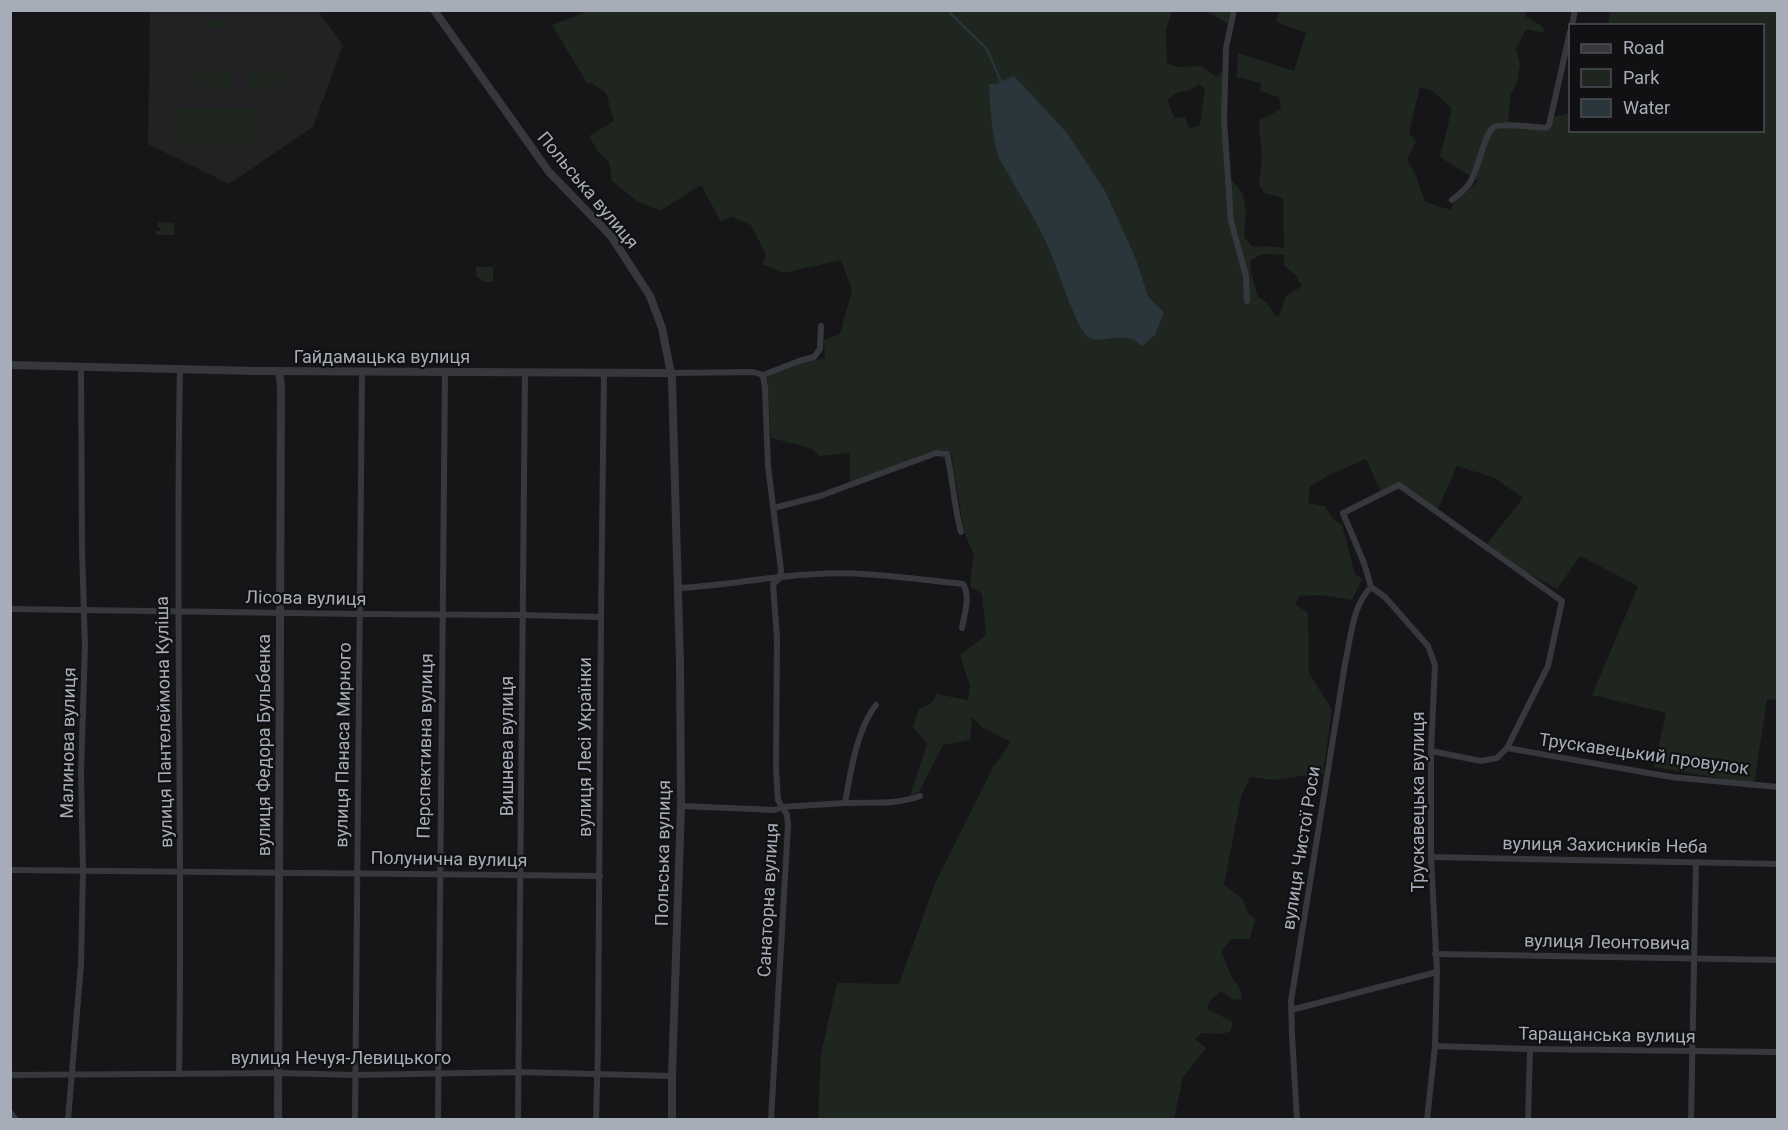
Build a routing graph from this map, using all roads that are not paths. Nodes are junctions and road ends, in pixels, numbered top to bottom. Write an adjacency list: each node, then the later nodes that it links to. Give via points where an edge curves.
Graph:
1 (434, 10): 14 (street, Польська вулиця, via 549,172 611,236 638,274 657,311)
2 (1234, 10): 5 (street, via 1226,48 1224,120 1231,221 1246,276)
3 (1569, 37): 4 (street, via 1550,125 1492,128 1472,180)
4 (1452, 200)
5 (1247, 301)
6 (821, 326): 16 (street, via 820,349 814,357)
7 (10, 365): 8 (street, Гайдамацька вулиця)
8 (81, 367): 9 (street, Гайдамацька вулиця); 23 (street, Малинова вулиця)
9 (180, 369): 10 (street, Гайдамацька вулиця); 24 (street, вулиця Пантелеймона Куліша)
10 (279, 371): 11 (street, Гайдамацька вулиця); 25 (street, вулиця Федора Бульбенка)
11 (362, 372): 12 (street, Гайдамацька вулиця); 26 (street, вулиця Панаса Мирного)
12 (445, 372): 13 (street, Гайдамацька вулиця); 27 (street, Перспективна вулиця)
13 (525, 373): 15 (street, Гайдамацька вулиця); 28 (street, Вишнева вулиця)
14 (670, 373): 15 (street, Гайдамацька вулиця); 16 (street, Гайдамацька вулиця); 21 (street, Польська вулиця)
15 (604, 374): 29 (street, вулиця Лесі Українки)
16 (763, 375): 17 (street, Санаторна вулиця)
17 (774, 508): 18 (street, via 945,452); 19 (street, Санаторна вулиця)
18 (961, 532)
19 (780, 578): 21 (street); 30 (street, via 841,574 963,584 967,595); 38 (street, Санаторна вулиця, via 773,584 777,638 776,769 778,800)
20 (1371, 587): 32 (street, Трускавецький провулок, via 1343,513 1399,485 1562,601 1548,666); 33 (street, Трускавецька вулиця, via 1385,597 1428,646 1435,664); 54 (street, вулиця Чистої Роси, via 1362,595 1357,608 1345,664)
21 (678, 588): 37 (street, Польська вулиця)
22 (10, 609): 23 (street, Лісова вулиця)
23 (84, 610): 24 (street, Лісова вулиця); 43 (street, Малинова вулиця)
24 (177, 611): 25 (street, Лісова вулиця); 44 (street, вулиця Пантелеймона Куліша)
25 (280, 612): 26 (street, Лісова вулиця); 45 (street, вулиця Федора Бульбенка)
26 (360, 614): 27 (street, Лісова вулиця); 46 (street, вулиця Панаса Мирного)
27 (442, 614): 28 (street, Лісова вулиця); 47 (street, Перспективна вулиця)
28 (522, 615): 29 (street, Лісова вулиця); 48 (street, Вишнева вулиця)
29 (601, 617): 49 (street, вулиця Лесі Українки)
30 (962, 628)
31 (876, 705): 36 (street, via 857,748)
32 (1507, 748): 33 (street, via 1497,758 1481,761); 34 (street, Трускавецький провулок, via 1671,777)
33 (1431, 751): 39 (street, Трускавецька вулиця)
34 (1778, 788)
35 (920, 796): 36 (street, via 894,803)
36 (845, 803): 38 (street)
37 (681, 806): 38 (street, via 775,810); 67 (street, Польська вулиця)
38 (783, 807): 77 (street, Санаторна вулиця, via 788,825)
39 (1431, 857): 40 (street, вулиця Захисників Неба); 50 (street, Трускавецька вулиця)
40 (1696, 862): 41 (street, вулиця Захисників Неба); 51 (street)
41 (1778, 864)
42 (10, 870): 43 (street, Полунична вулиця)
43 (83, 871): 44 (street, Полунична вулиця); 65 (street, Малинова вулиця, via 81,964)
44 (181, 871): 45 (street, Полунична вулиця); 62 (street, вулиця Пантелеймона Куліша)
45 (279, 872): 46 (street, Полунична вулиця); 60 (street, вулиця Федора Бульбенка)
46 (357, 873): 47 (street, Полунична вулиця); 66 (street, вулиця Панаса Мирного)
47 (439, 874): 48 (street, Полунична вулиця); 61 (street, Перспективна вулиця)
48 (521, 875): 49 (street, Полунична вулиця); 59 (street, Вишнева вулиця)
49 (600, 876): 63 (street, вулиця Лесі Українки)
50 (1435, 954): 51 (street, вулиця Леонтовича); 53 (street, Трускавецька вулиця)
51 (1694, 959): 52 (street, вулиця Леонтовича); 57 (street)
52 (1778, 960)
53 (1437, 972): 54 (street); 55 (street, Трускавецька вулиця)
54 (1291, 1010): 78 (street, вулиця Чистої Роси)
55 (1435, 1046): 56 (street, Таращанська вулиця); 79 (street, Трускавецька вулиця)
56 (1530, 1049): 57 (street, Таращанська вулиця); 80 (street)
57 (1692, 1051): 58 (street, Таращанська вулиця); 81 (street)
58 (1778, 1052)
59 (518, 1071): 61 (street, вулиця Нечуя-Левицького); 63 (street, вулиця Нечуя-Левицького); 74 (street, Вишнева вулиця)
60 (278, 1073): 62 (street, вулиця Нечуя-Левицького); 66 (street, вулиця Нечуя-Левицького); 71 (street, вулиця Федора Бульбенка)
61 (438, 1073): 66 (street, вулиця Нечуя-Левицького); 73 (street, Перспективна вулиця)
62 (179, 1074): 65 (street, вулиця Нечуя-Левицького)
63 (597, 1074): 67 (street, вулиця Нечуя-Левицького); 75 (street, вулиця Лесі Українки)
64 (10, 1075): 65 (street, вулиця Нечуя-Левицького)
65 (72, 1075): 70 (street, Малинова вулиця)
66 (355, 1075): 72 (street, вулиця Панаса Мирного)
67 (672, 1076): 76 (street, Польська вулиця)
68 (10, 1112): 69 (street)
69 (16, 1119)
70 (68, 1119)
71 (278, 1119)
72 (355, 1119)
73 (438, 1119)
74 (518, 1119)
75 (596, 1119)
76 (672, 1119)
77 (771, 1119)
78 (1297, 1119)
79 (1426, 1119)
80 (1528, 1119)
81 (1691, 1119)

